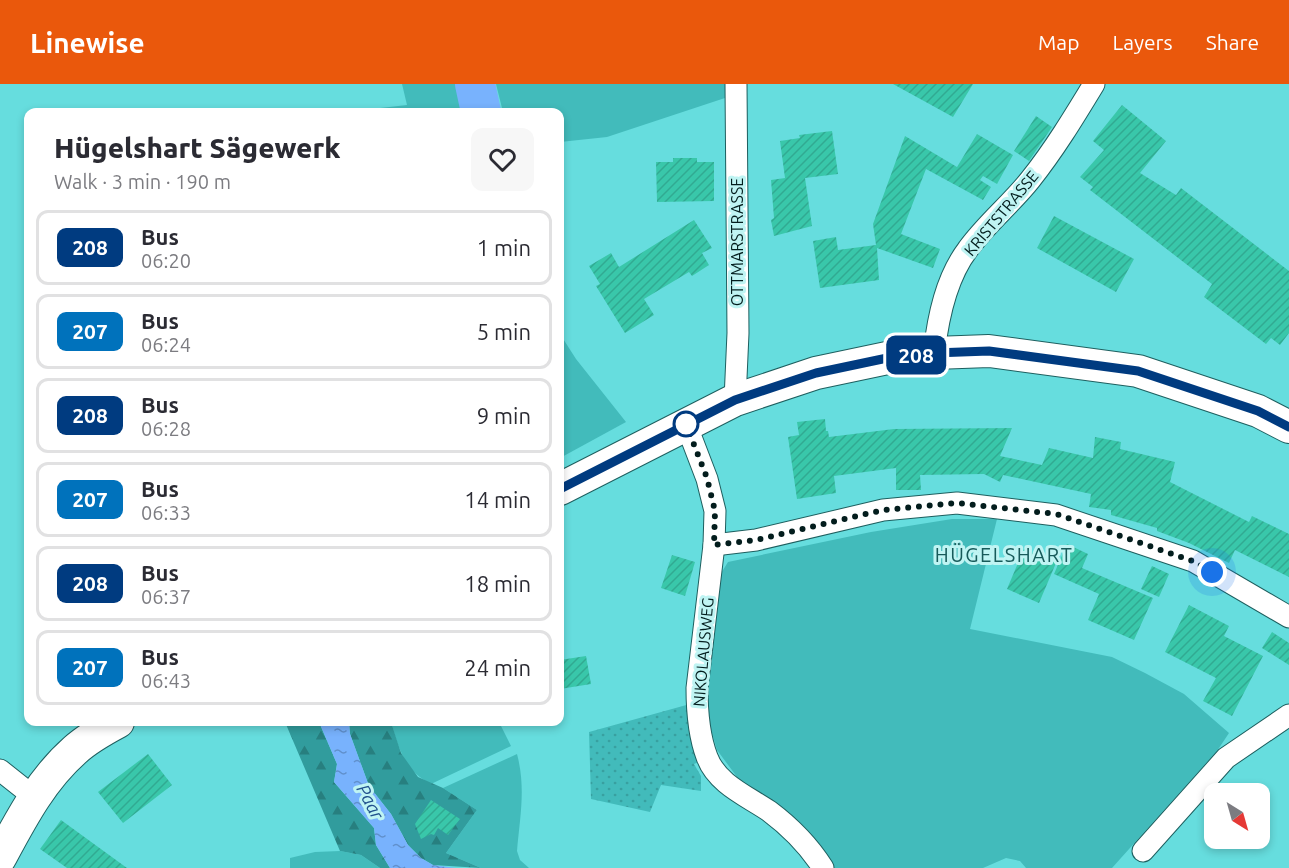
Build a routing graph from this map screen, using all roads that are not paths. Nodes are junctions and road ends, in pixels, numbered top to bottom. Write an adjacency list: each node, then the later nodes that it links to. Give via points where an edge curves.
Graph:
1 (736, 84): 4 (street, OTTMARSTRASSE)
2 (1094, 84): 3 (street, KRISTSTRASSE, via 1052,153 969,248 958,266 943,302)
3 (934, 353): 4 (main road, via 892,357 816,373); 6 (main road, via 989,351 1138,371 1258,411)
4 (735, 400): 5 (main road)
5 (686, 424): 7 (main road); 8 (street, NIKOLAUSWEG, via 715,511)
6 (1289, 427)
7 (564, 487)
8 (714, 545): 9 (street, via 756,540 883,510 957,503 1056,514 1193,561); 16 (street, NIKOLAUSWEG, via 697,688 707,758 718,775 738,793 788,827)
9 (1289, 616)
10 (1289, 715): 14 (street, via 1226,758)
11 (112, 726): 13 (main road, via 76,749)
12 (0, 770): 13 (street)
13 (34, 797): 15 (main road)
14 (1143, 851)
15 (0, 858)
16 (823, 868)

